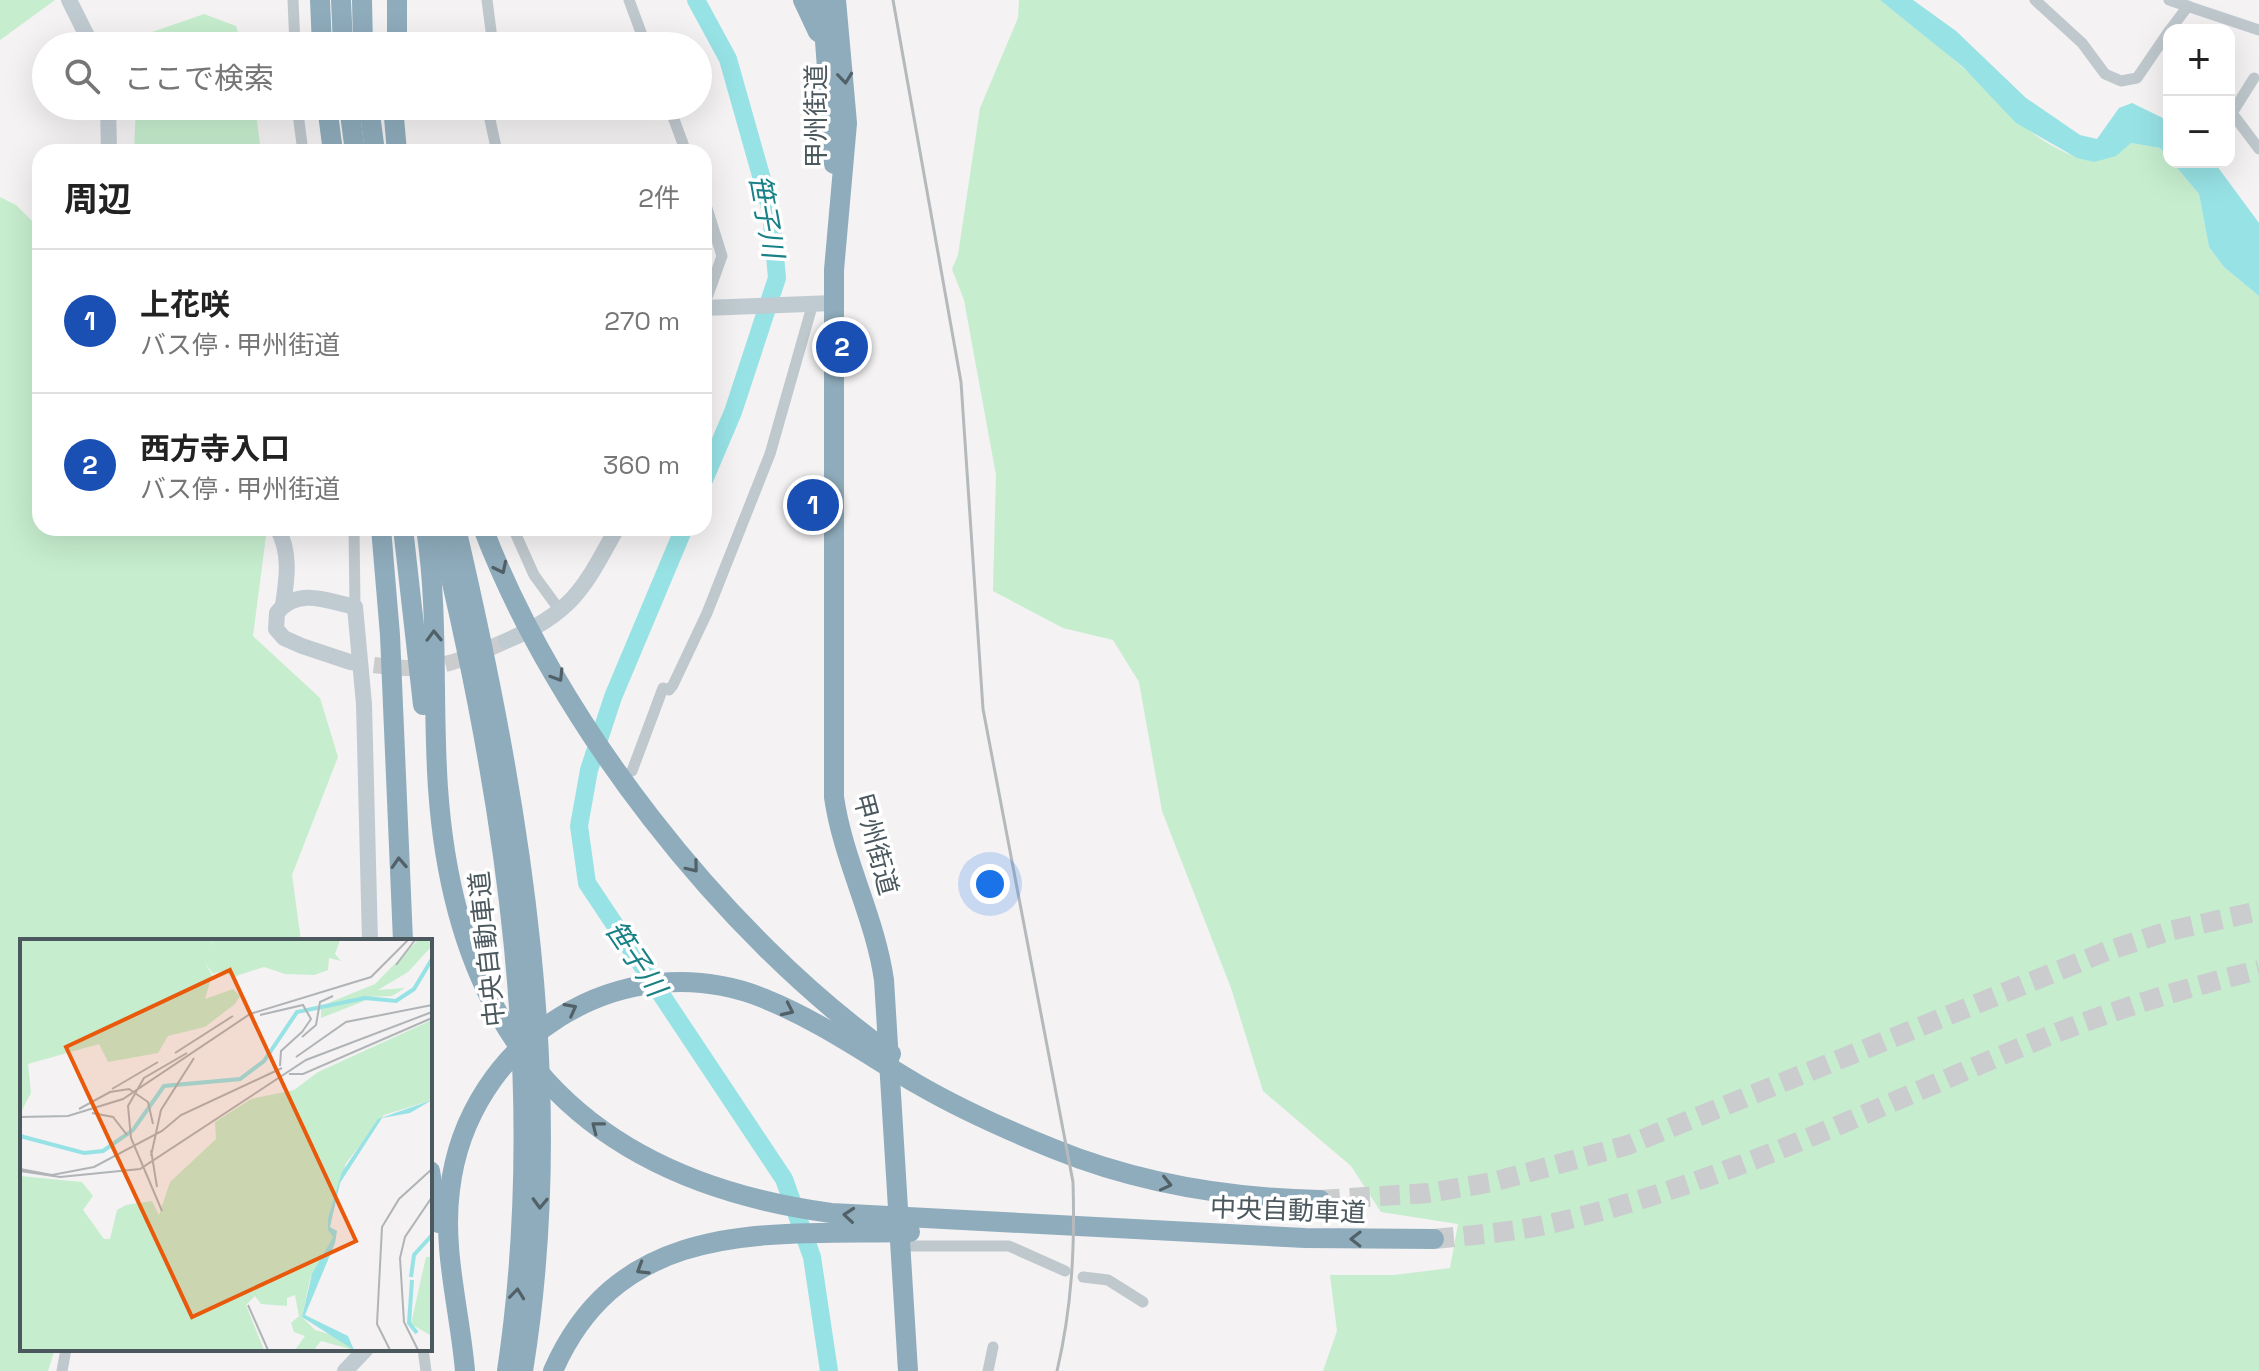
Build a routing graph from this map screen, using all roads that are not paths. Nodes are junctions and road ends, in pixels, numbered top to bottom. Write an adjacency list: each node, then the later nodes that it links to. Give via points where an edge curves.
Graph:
1 (69, 0): 18 (street)
2 (293, 0): 19 (street)
3 (320, 0): 20 (highway)
4 (341, 0): 21 (highway)
5 (365, 0): 22 (highway)
6 (390, 0): 23 (highway)
7 (397, 0): 24 (highway)
8 (487, 0): 25 (street)
9 (629, 0): 26 (street)
10 (803, 0): 29 (highway, via 817,28)
11 (822, 0): 29 (highway, 甲州街道)
12 (2035, 0): 27 (street, via 2082,43 2105,74 2121,81 2137,78)
13 (2169, 0): 14 (street)
14 (2188, 6): 16 (street); 17 (street)
15 (839, 7): 48 (highway, 甲州街道, one-way to 48, via 847,123)
16 (2174, 24)
17 (2259, 30)
18 (85, 32)
19 (294, 32)
20 (321, 32)
21 (342, 32)
22 (366, 32)
23 (390, 32)
24 (397, 32)
25 (491, 32)
26 (641, 32)
27 (2163, 39)
28 (2257, 78): 46 (street, via 2232,113)
29 (830, 102): 48 (highway, 甲州街道)
30 (108, 120): 38 (street)
31 (299, 120): 39 (street)
32 (327, 120): 40 (highway)
33 (351, 120): 41 (highway)
34 (372, 120): 42 (highway)
35 (395, 120): 43 (highway)
36 (490, 120): 44 (street)
37 (674, 120): 45 (street)
38 (109, 144)
39 (302, 144)
40 (329, 144)
41 (354, 144)
42 (374, 144)
43 (396, 144)
44 (495, 144)
45 (683, 144)
46 (2259, 149)
47 (712, 224): 49 (street, via 722,256)
48 (836, 232): 50 (highway, 甲州街道)
49 (712, 290)
50 (823, 303): 51 (street); 67 (street, via 707,613 673,685 663,688); 77 (highway, 甲州街道, via 834,797 842,840 881,960)
51 (712, 307)
52 (282, 536): 62 (street, via 288,570)
53 (354, 536): 63 (street)
54 (382, 536): 71 (highway, one-way to 54)
55 (404, 536): 69 (highway, via 433,792)
56 (427, 536): 69 (highway, one-way to 56, via 438,790)
57 (441, 536): 68 (highway, 中央自動車道)
58 (458, 536): 68 (highway, 中央自動車道, via 492,697)
59 (487, 536): 72 (highway, one-way to 72, via 520,608 579,711 644,807 738,918)
60 (517, 536): 64 (street, via 534,575)
61 (612, 536): 64 (street, via 578,594)
62 (283, 605): 63 (street, via 312,597); 66 (street, via 275,617 284,638)
63 (355, 607): 70 (street, via 364,704)
64 (561, 612): 65 (street)
65 (506, 641)
66 (350, 662)
67 (632, 771)
68 (506, 820): 90 (highway, 中央自動車道, one-way to 68, via 523,1213 525,1077); 91 (highway, 中央自動車道, one-way to 91, via 530,942 542,1097 539,1217)
69 (452, 898): 75 (highway, one-way to 69, via 794,1208 724,1193 663,1169 602,1132 530,1062 476,973)
70 (370, 939)
71 (403, 939)
72 (857, 1038): 74 (highway, 中央自動車道, one-way to 74, via 1023,1136 1091,1163 1219,1194); 81 (highway, one-way to 72, via 448,1211 465,1127 509,1057 568,1010 640,985 715,985)
73 (432, 1181): 81 (highway)
74 (1320, 1200)
75 (1094, 1229): 76 (highway, 中央自動車道, one-way to 75); 92 (highway, one-way to 92, via 775,1234 714,1240 670,1254 614,1290 581,1323)
76 (1434, 1239)
77 (899, 1246): 78 (street, via 1009,1246); 93 (highway, 甲州街道)
78 (1065, 1271)
79 (1083, 1277): 80 (street, via 1108,1280)
80 (1143, 1302)
81 (461, 1333): 89 (highway)
82 (993, 1347): 94 (street)
83 (66, 1351): 86 (street)
84 (364, 1351): 87 (street)
85 (423, 1351): 88 (street)
86 (62, 1371)
87 (345, 1371)
88 (426, 1371)
89 (465, 1371)
90 (507, 1371)
91 (523, 1371)
92 (553, 1371)
93 (908, 1371)
94 (988, 1371)

